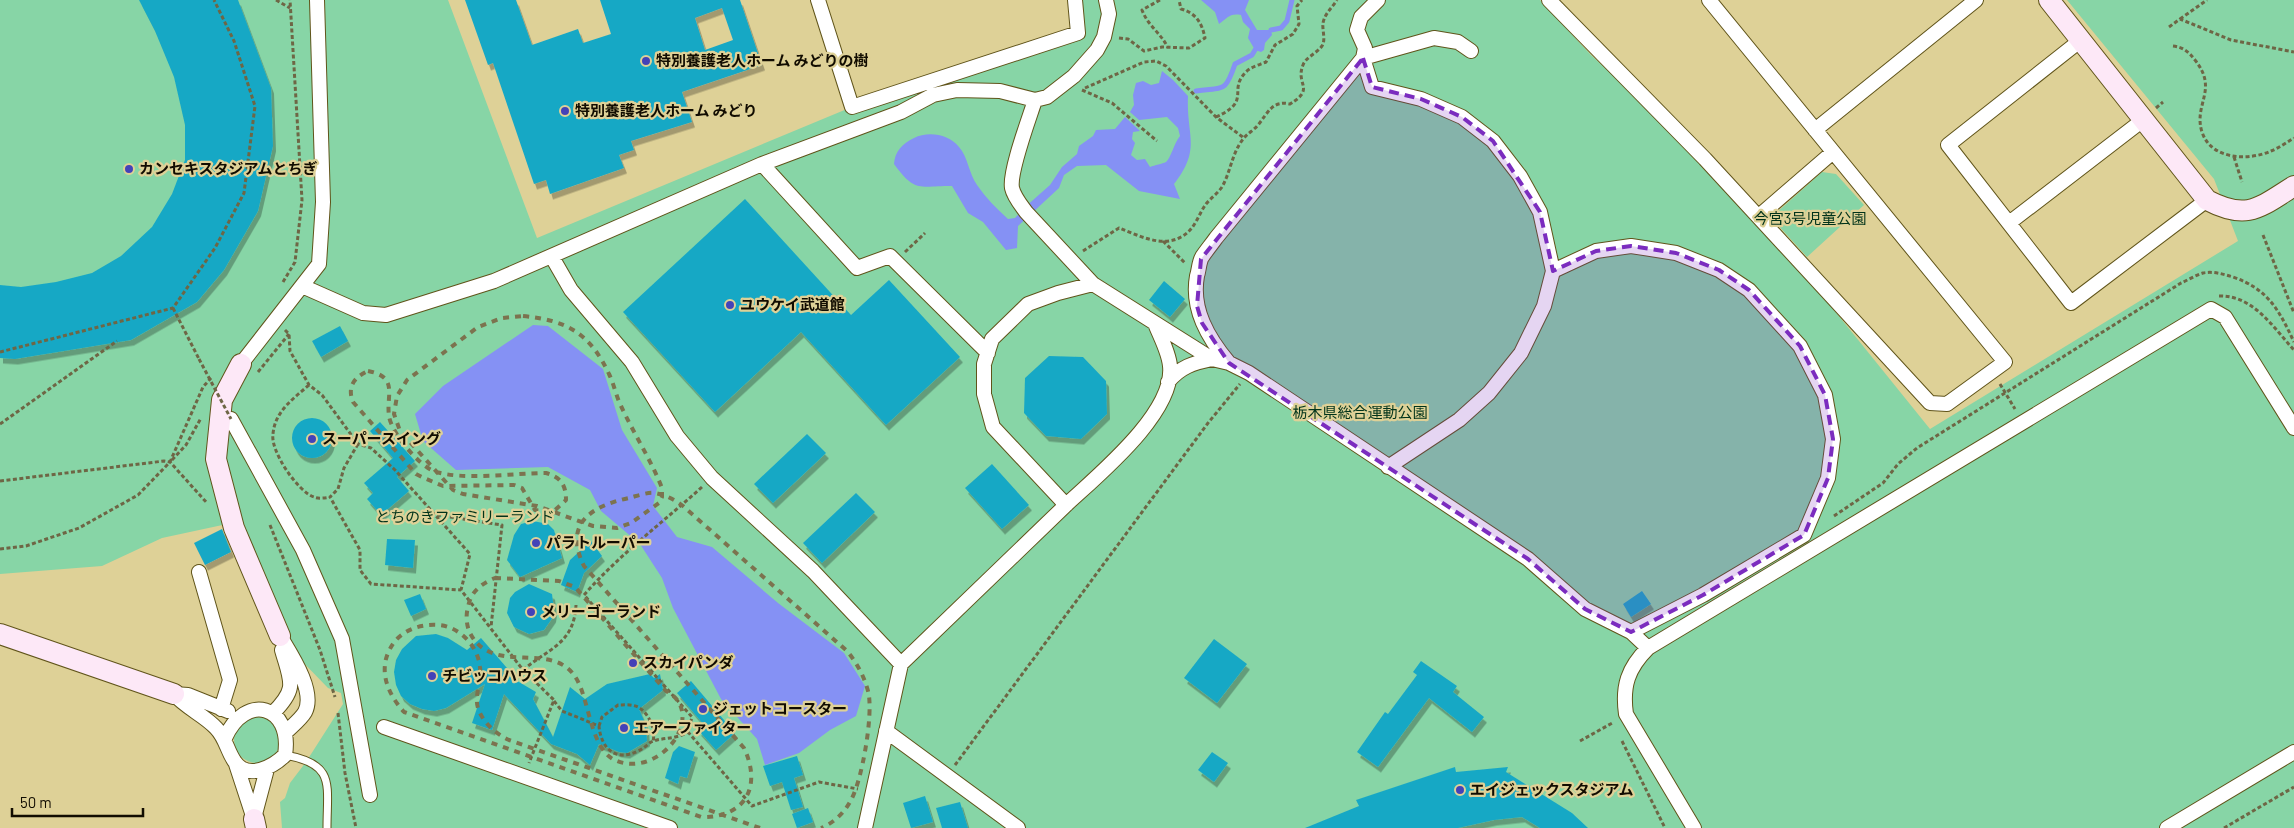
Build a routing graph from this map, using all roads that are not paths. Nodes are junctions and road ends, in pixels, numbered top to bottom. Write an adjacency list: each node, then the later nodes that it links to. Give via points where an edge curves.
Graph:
1 (317, 0): 25 (street, via 323,202 319,264)
2 (818, 0): 3 (street, via 852,107 1078,33)
3 (1076, 0)
4 (1106, 0): 13 (street, via 1109,14 1104,37 1097,50 1068,82 1047,97)
5 (1378, 0): 12 (street, via 1361,17 1357,30 1365,48)
6 (1548, 0): 20 (street)
7 (1709, 0): 15 (street)
8 (1976, 0): 15 (street)
9 (2049, 0): 10 (street)
10 (2081, 40): 14 (street); 21 (street, via 1948,145)
11 (1470, 51): 12 (street, via 1458,42 1434,38)
12 (1364, 58): 23 (street, via 1372,87 1420,98 1462,117 1493,141 1520,176 1540,212); 29 (street, via 1201,258 1197,306 1202,323)
13 (1034, 100): 17 (street, via 1000,91 957,90 933,95 901,112); 24 (street, via 1012,188 1026,212)
14 (2149, 114): 19 (street); 21 (street)
15 (1815, 130): 16 (street)
16 (1833, 152): 20 (street); 20 (street, via 2005,362 1947,404 1930,403)
17 (762, 164): 22 (street); 27 (street, via 857,268 890,256)
18 (2294, 186): 19 (street, via 2260,207 2243,212)
19 (2206, 200): 21 (street, via 2071,304)
20 (1759, 216)
21 (2009, 222)
22 (552, 256): 25 (street, via 494,281 386,315 364,313); 41 (street, via 571,290 632,362 677,436 712,478 813,571)
23 (1553, 271): 34 (street, via 1544,306 1521,353 1489,393 1459,420); 37 (street, via 1596,251 1632,246 1676,253 1719,270 1749,290 1800,346 1825,395 1833,439 1828,478 1804,535 1703,595)
24 (1093, 284): 26 (street); 27 (street, via 1028,304 992,339)
25 (302, 286): 30 (street)
26 (1156, 326): 28 (street); 31 (street, via 1170,366)
27 (988, 353): 35 (street, via 984,364 984,394 993,427)
28 (1212, 359): 29 (street); 31 (street, via 1189,365 1176,372)
29 (1229, 363): 34 (street, via 1250,373)
30 (247, 372): 39 (street, via 222,400 216,459 234,528)
31 (1168, 382): 35 (street, via 1141,434)
32 (231, 419): 54 (street, via 302,550 342,639)
33 (2294, 428): 40 (street, via 2225,317 2211,309)
34 (1388, 467): 37 (street, via 1528,559 1585,609)
35 (1066, 505): 41 (street)
36 (199, 572): 43 (street, via 230,680)
37 (1631, 632): 40 (street)
38 (0, 634): 42 (street)
39 (280, 636): 44 (street, via 292,682 291,691); 48 (street, via 301,672 308,699 305,711)
40 (1648, 648): 60 (street, via 1634,662 1629,676 1623,695 1626,716)
41 (900, 664): 47 (street)
42 (174, 694): 43 (street, via 188,695); 49 (street)
43 (221, 709): 45 (street)
44 (272, 714): 45 (street, via 255,709); 48 (street)
45 (241, 715): 49 (street)
46 (384, 727): 57 (street)
47 (886, 731): 58 (street); 59 (street)
48 (286, 732): 51 (street)
49 (225, 738): 52 (street)
50 (2294, 752): 61 (street)
51 (285, 754): 53 (street); 56 (lane, via 318,765 326,778)
52 (236, 764): 53 (street, via 248,769); 55 (street)
53 (267, 769): 55 (street)
54 (370, 795)
55 (255, 823)
56 (327, 828)
57 (670, 828)
58 (865, 828)
59 (1018, 828)
60 (1694, 828)
61 (2167, 828)

